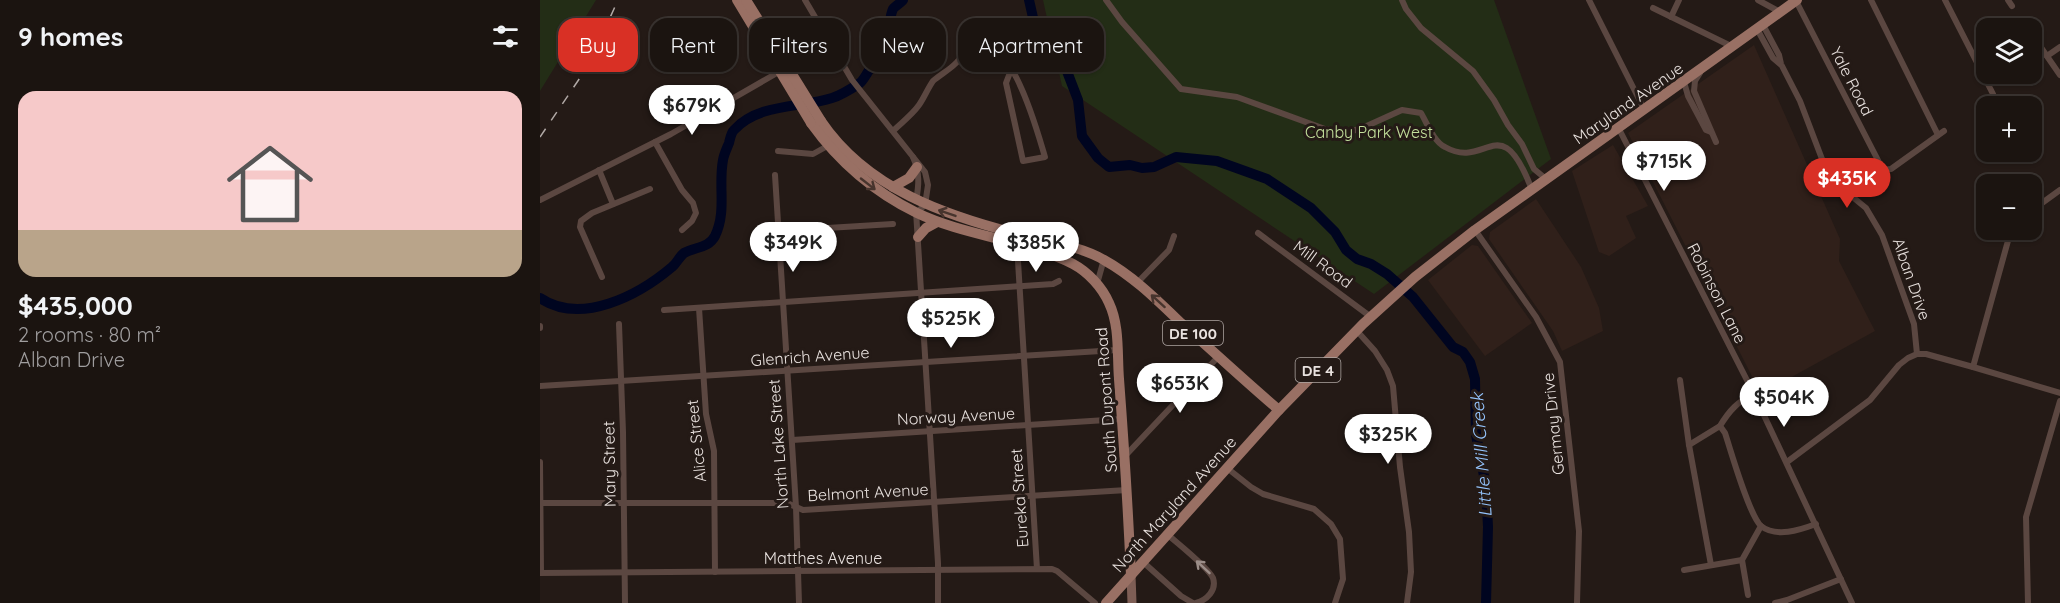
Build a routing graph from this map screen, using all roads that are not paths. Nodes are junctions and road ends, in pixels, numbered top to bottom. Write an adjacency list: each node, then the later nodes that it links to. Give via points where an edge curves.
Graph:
1 (737, 0): 32 (main road, South Dupont Road / DE 100, bridge)
2 (746, 0): 32 (main road, South Dupont Road / DE 100, bridge)
3 (805, 0): 17 (street)
4 (1106, 0): 46 (street, via 1181,88 1237,97 1325,129 1347,132 1402,110 1417,111 1444,147 1461,152 1499,145 1508,148 1520,161)
5 (1402, 0): 43 (street, via 1421,28 1473,71 1522,144 1534,169)
6 (1589, 0): 31 (street)
7 (1679, 0): 16 (street)
8 (1758, 0): 15 (street)
9 (1797, 0): 10 (street, Yale Road, via 1885,171 1941,133); 15 (main road, Maryland Avenue / DE 4)
10 (1871, 0)
11 (1945, 0): 30 (street)
12 (2008, 0): 13 (street)
13 (2012, 6)
14 (1653, 8): 16 (street)
15 (1780, 12): 18 (main road, Maryland Avenue / DE 4)
16 (1671, 17): 19 (street)
17 (815, 18)
18 (1760, 27): 19 (main road, Maryland Avenue / DE 4); 79 (street, Alban Drive, via 1773,58 1781,64 1800,101 1830,174 1866,208 1882,235 1914,324)
19 (1732, 46): 24 (main road, Maryland Avenue / DE 4)
20 (2060, 47): 22 (street)
21 (2042, 49): 22 (street)
22 (2047, 56): 28 (street)
23 (958, 60): 34 (street, via 933,82 917,107)
24 (1708, 64): 29 (main road, Maryland Avenue / DE 4); 35 (street, via 1695,81 1694,91)
25 (1011, 70): 25 (street, via 1021,85 1045,157 1023,161 1006,83)
26 (778, 72): 36 (street)
27 (847, 72): 34 (street)
28 (2060, 75)
29 (1684, 81): 31 (main road, Maryland Avenue / DE 4); 35 (street, via 1701,122)
30 (1993, 94)
31 (1644, 109): 33 (main road, Maryland Avenue / DE 4)
32 (816, 122): 38 (main road, South Dupont Road / DE 100)
33 (1618, 127): 43 (main road, Maryland Avenue / DE 4); 90 (street, Robinson Lane)
34 (893, 131): 40 (street)
35 (1711, 132): 37 (street)
36 (655, 142): 41 (street); 55 (street, via 693,203 696,213)
37 (1716, 142)
38 (832, 144): 39 (street, via 813,154); 44 (main road, South Dupont Road / DE 100); 52 (main road, South Dupont Road / DE 100, one-way to 52, via 868,184)
39 (778, 151)
40 (915, 162): 44 (main road, via 909,178); 49 (street); 49 (street, via 928,178)
41 (599, 170): 48 (street); 51 (street)
42 (775, 175): 57 (street, North Lake Street)
43 (1546, 179): 46 (main road, Maryland Avenue / DE 4)
44 (893, 187): 49 (main road, South Dupont Road / DE 100)
45 (650, 189): 51 (street)
46 (1532, 189): 56 (main road, Maryland Avenue / DE 4)
47 (2060, 190): 50 (street)
48 (540, 200)
49 (921, 202): 52 (street); 59 (main road, South Dupont Road / DE 100, one-way to 49, via 941,212)
50 (2042, 203)
51 (613, 204): 66 (street, via 581,221 580,227)
52 (916, 213): 53 (main road, South Dupont Road / DE 100); 62 (street)
53 (937, 222): 58 (main road, South Dupont Road / DE 100); 62 (main road)
54 (893, 224): 57 (street)
55 (682, 230)
56 (1475, 230): 75 (main road, North Maryland Avenue / DE 4); 136 (street, Germay Drive, via 1536,317 1560,362 1579,531)
57 (778, 231): 72 (street, North Lake Street)
58 (971, 232): 59 (main road, via 985,231 1004,237); 64 (main road, South Dupont Road / DE 100)
59 (1013, 232): 65 (main road, South Dupont Road / DE 100)
60 (1258, 233): 75 (street, Mill Road)
61 (1173, 236): 68 (street, via 1168,250)
62 (918, 237): 71 (street)
63 (2008, 240): 83 (street)
64 (1017, 245): 69 (main road, South Dupont Road / DE 100, via 1074,264); 70 (street, Eureka Street)
65 (1104, 260): 68 (main road, DE 100); 69 (street)
66 (602, 277)
67 (1059, 281): 70 (street)
68 (1137, 283): 81 (main road, DE 100, one-way to 68)
69 (1097, 284): 78 (main road, South Dupont Road / DE 100, via 1113,314)
70 (1019, 286): 71 (street); 80 (street, Eureka Street)
71 (922, 292): 72 (street); 82 (street)
72 (783, 302): 73 (street); 84 (street, North Lake Street)
73 (699, 308): 74 (street); 85 (street, Alice Street)
74 (664, 310)
75 (1371, 317): 77 (main road, North Maryland Avenue / DE 4)
76 (619, 324): 87 (street, Mary Street)
77 (1357, 331): 92 (main road, North Maryland Avenue / DE 4); 135 (street, via 1375,351 1393,386 1409,532 1411,572)
78 (1117, 350): 80 (street, Glenrich Avenue); 93 (main road, South Dupont Road / DE 100)
79 (1917, 354): 83 (street); 101 (street, via 1899,365 1870,400)
80 (1024, 356): 82 (street, Glenrich Avenue); 94 (street, Eureka Street)
81 (1218, 357): 92 (main road, DE 100); 99 (street)
82 (927, 362): 84 (street, Glenrich Avenue); 96 (street)
83 (1973, 367): 89 (street)
84 (787, 372): 85 (street, Glenrich Avenue); 97 (street, North Lake Street)
85 (704, 377): 87 (street, Glenrich Avenue); 106 (street, Alice Street, via 706,414 713,443)
86 (1680, 380): 98 (street)
87 (620, 382): 88 (street, Glenrich Avenue); 108 (street, Mary Street)
88 (540, 386)
89 (2060, 393)
90 (1754, 394): 95 (street, via 1729,410); 101 (street, Robinson Lane)
91 (2060, 401): 139 (street, via 2026,517)
92 (1279, 410): 102 (main road, North Maryland Avenue / DE 4)
93 (1122, 419): 94 (street, Norway Avenue); 99 (main road, South Dupont Road / DE 100)
94 (1028, 426): 96 (street, Norway Avenue); 104 (street, Eureka Street)
95 (1720, 426): 98 (street); 111 (street, via 1749,506)
96 (930, 431): 97 (street, Norway Avenue); 105 (street)
97 (792, 440): 109 (street, North Lake Street)
98 (1689, 445): 116 (street)
99 (1125, 455): 103 (main road, South Dupont Road / DE 100)
100 (540, 462): 107 (street)
101 (1787, 462): 110 (street, Robinson Lane)
102 (1227, 468): 113 (main road, North Maryland Avenue / DE 4); 134 (street, via 1251,488 1314,509 1331,524 1340,539 1344,579)
103 (1127, 490): 104 (street, Belmont Avenue); 112 (main road, South Dupont Road / DE 100)
104 (1032, 495): 105 (street, Belmont Avenue); 117 (street, Eureka Street)
105 (934, 501): 109 (street, Belmont Avenue, via 803,510); 120 (street)
106 (715, 502): 108 (street, Belmont Avenue); 109 (street, Belmont Avenue, via 787,503); 122 (street, Alice Street)
107 (540, 503): 108 (street, Belmont Avenue); 123 (street)
108 (623, 503): 121 (street, Mary Street)
109 (796, 507): 119 (street, North Lake Street)
110 (1816, 524): 111 (street, via 1790,533); 125 (street, Robinson Lane)
111 (1761, 526): 115 (street)
112 (1128, 531): 114 (main road); 124 (main road, South Dupont Road / DE 100)
113 (1167, 534): 114 (main road, North Maryland Avenue / DE 4); 133 (street, one-way to 113, via 1211,592 1212,575)
114 (1145, 558): 124 (main road, North Maryland Avenue / DE 4); 133 (street, via 1181,596)
115 (1742, 560): 116 (street); 126 (street)
116 (1711, 566): 118 (street)
117 (1037, 569): 120 (street, Matthes Avenue); 130 (street, Matthes Avenue, via 1057,571)
118 (1684, 570)
119 (799, 571): 120 (street, Matthes Avenue); 122 (street, Matthes Avenue); 128 (street, North Lake Street)
120 (938, 571): 129 (street)
121 (625, 572): 122 (street, Matthes Avenue); 123 (street, Matthes Avenue); 127 (street, Mary Street)
122 (715, 572)
123 (540, 573)
124 (1131, 575): 131 (main road, North Maryland Avenue / DE 4); 132 (street, South Dupont Road)
125 (1841, 579): 137 (street); 138 (street, Robinson Lane)
126 (1748, 595)
127 (625, 603)
128 (799, 603)
129 (938, 603)
130 (1095, 603)
131 (1106, 603)
132 (1132, 603)
133 (1194, 603)
134 (1335, 603)
135 (1407, 603)
136 (1577, 603)
137 (1775, 603)
138 (1852, 603)
139 (2028, 603)

